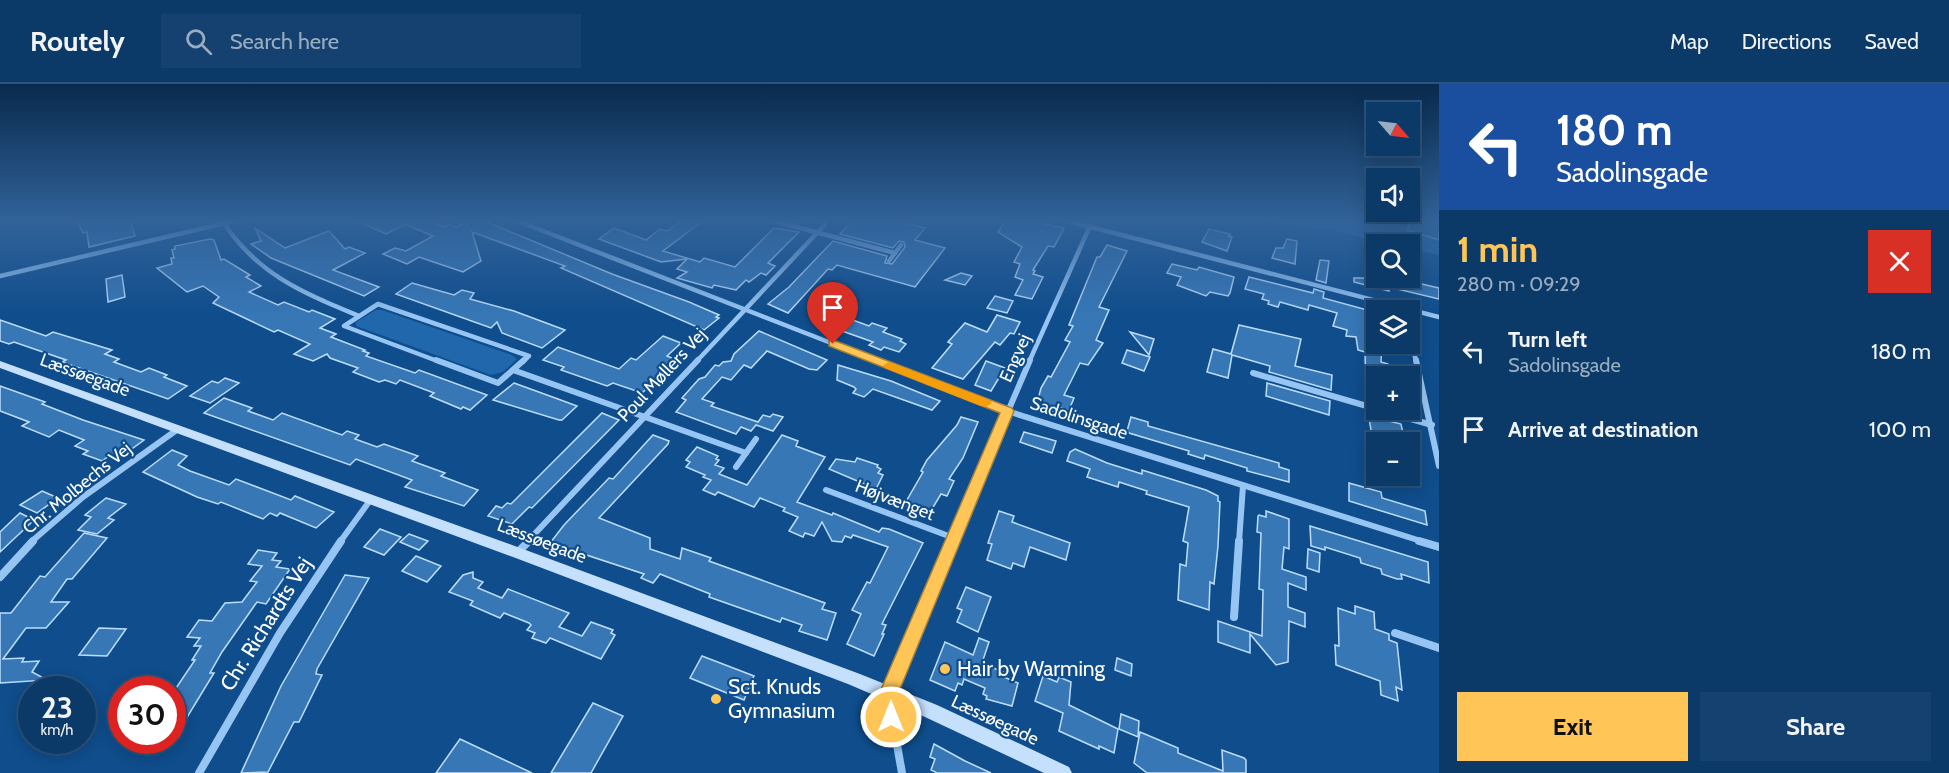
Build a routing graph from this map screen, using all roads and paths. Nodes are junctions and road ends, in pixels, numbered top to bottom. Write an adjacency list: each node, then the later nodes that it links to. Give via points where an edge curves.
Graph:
1 (101, 252): 10 (street)
2 (246, 252): 14 (street, via 272,275)
3 (598, 252): 12 (street, Sadolinsgade)
4 (798, 252): 12 (street, Poul Møllers Vej)
5 (892, 252): 8 (street)
6 (1078, 252): 21 (street, Engvej)
7 (1189, 252): 11 (street)
8 (895, 253): 9 (street)
9 (889, 261)
10 (0, 276)
11 (1370, 300)
12 (744, 309): 21 (street, Sadolinsgade); 22 (street, Poul Møllers Vej)
13 (1420, 313): 15 (street)
14 (359, 316): 18 (street, via 344,326 498,382); 18 (street, via 378,304 529,356)
15 (1439, 317)
16 (1415, 354): 24 (street)
17 (0, 364): 25 (street, Læssøegade)
18 (513, 370): 22 (street)
19 (1253, 373): 20 (street)
20 (1366, 406)
21 (1007, 411): 30 (street, Sadolinsgade); 33 (street, Engvej)
22 (645, 416): 27 (street); 35 (street, Poul Møllers Vej)
23 (1415, 420): 24 (street)
24 (1432, 425): 29 (street)
25 (178, 429): 32 (street, Læssøegade); 36 (street, Chr. Molbechs Vej, via 93,490)
26 (756, 439): 27 (street)
27 (746, 453): 28 (street)
28 (736, 466)
29 (1439, 466)
30 (1243, 486): 34 (street, Sadolinsgade); 38 (street)
31 (826, 490): 33 (street, Højvænget)
32 (371, 499): 35 (street, Læssøegade); 42 (street, Chr. Richardts Vej, via 314,579 250,681)
33 (954, 538): 41 (street, Engvej)
34 (1439, 547)
35 (518, 553): 41 (street, Læssøegade)
36 (3, 569): 37 (street, Chr. Molbechs Vej)
37 (0, 577)
38 (1234, 617)
39 (1395, 633): 40 (street)
40 (1439, 648)
41 (888, 694): 43 (street); 44 (street, Læssøegade)
42 (200, 773)
43 (902, 773)
44 (1063, 773)

